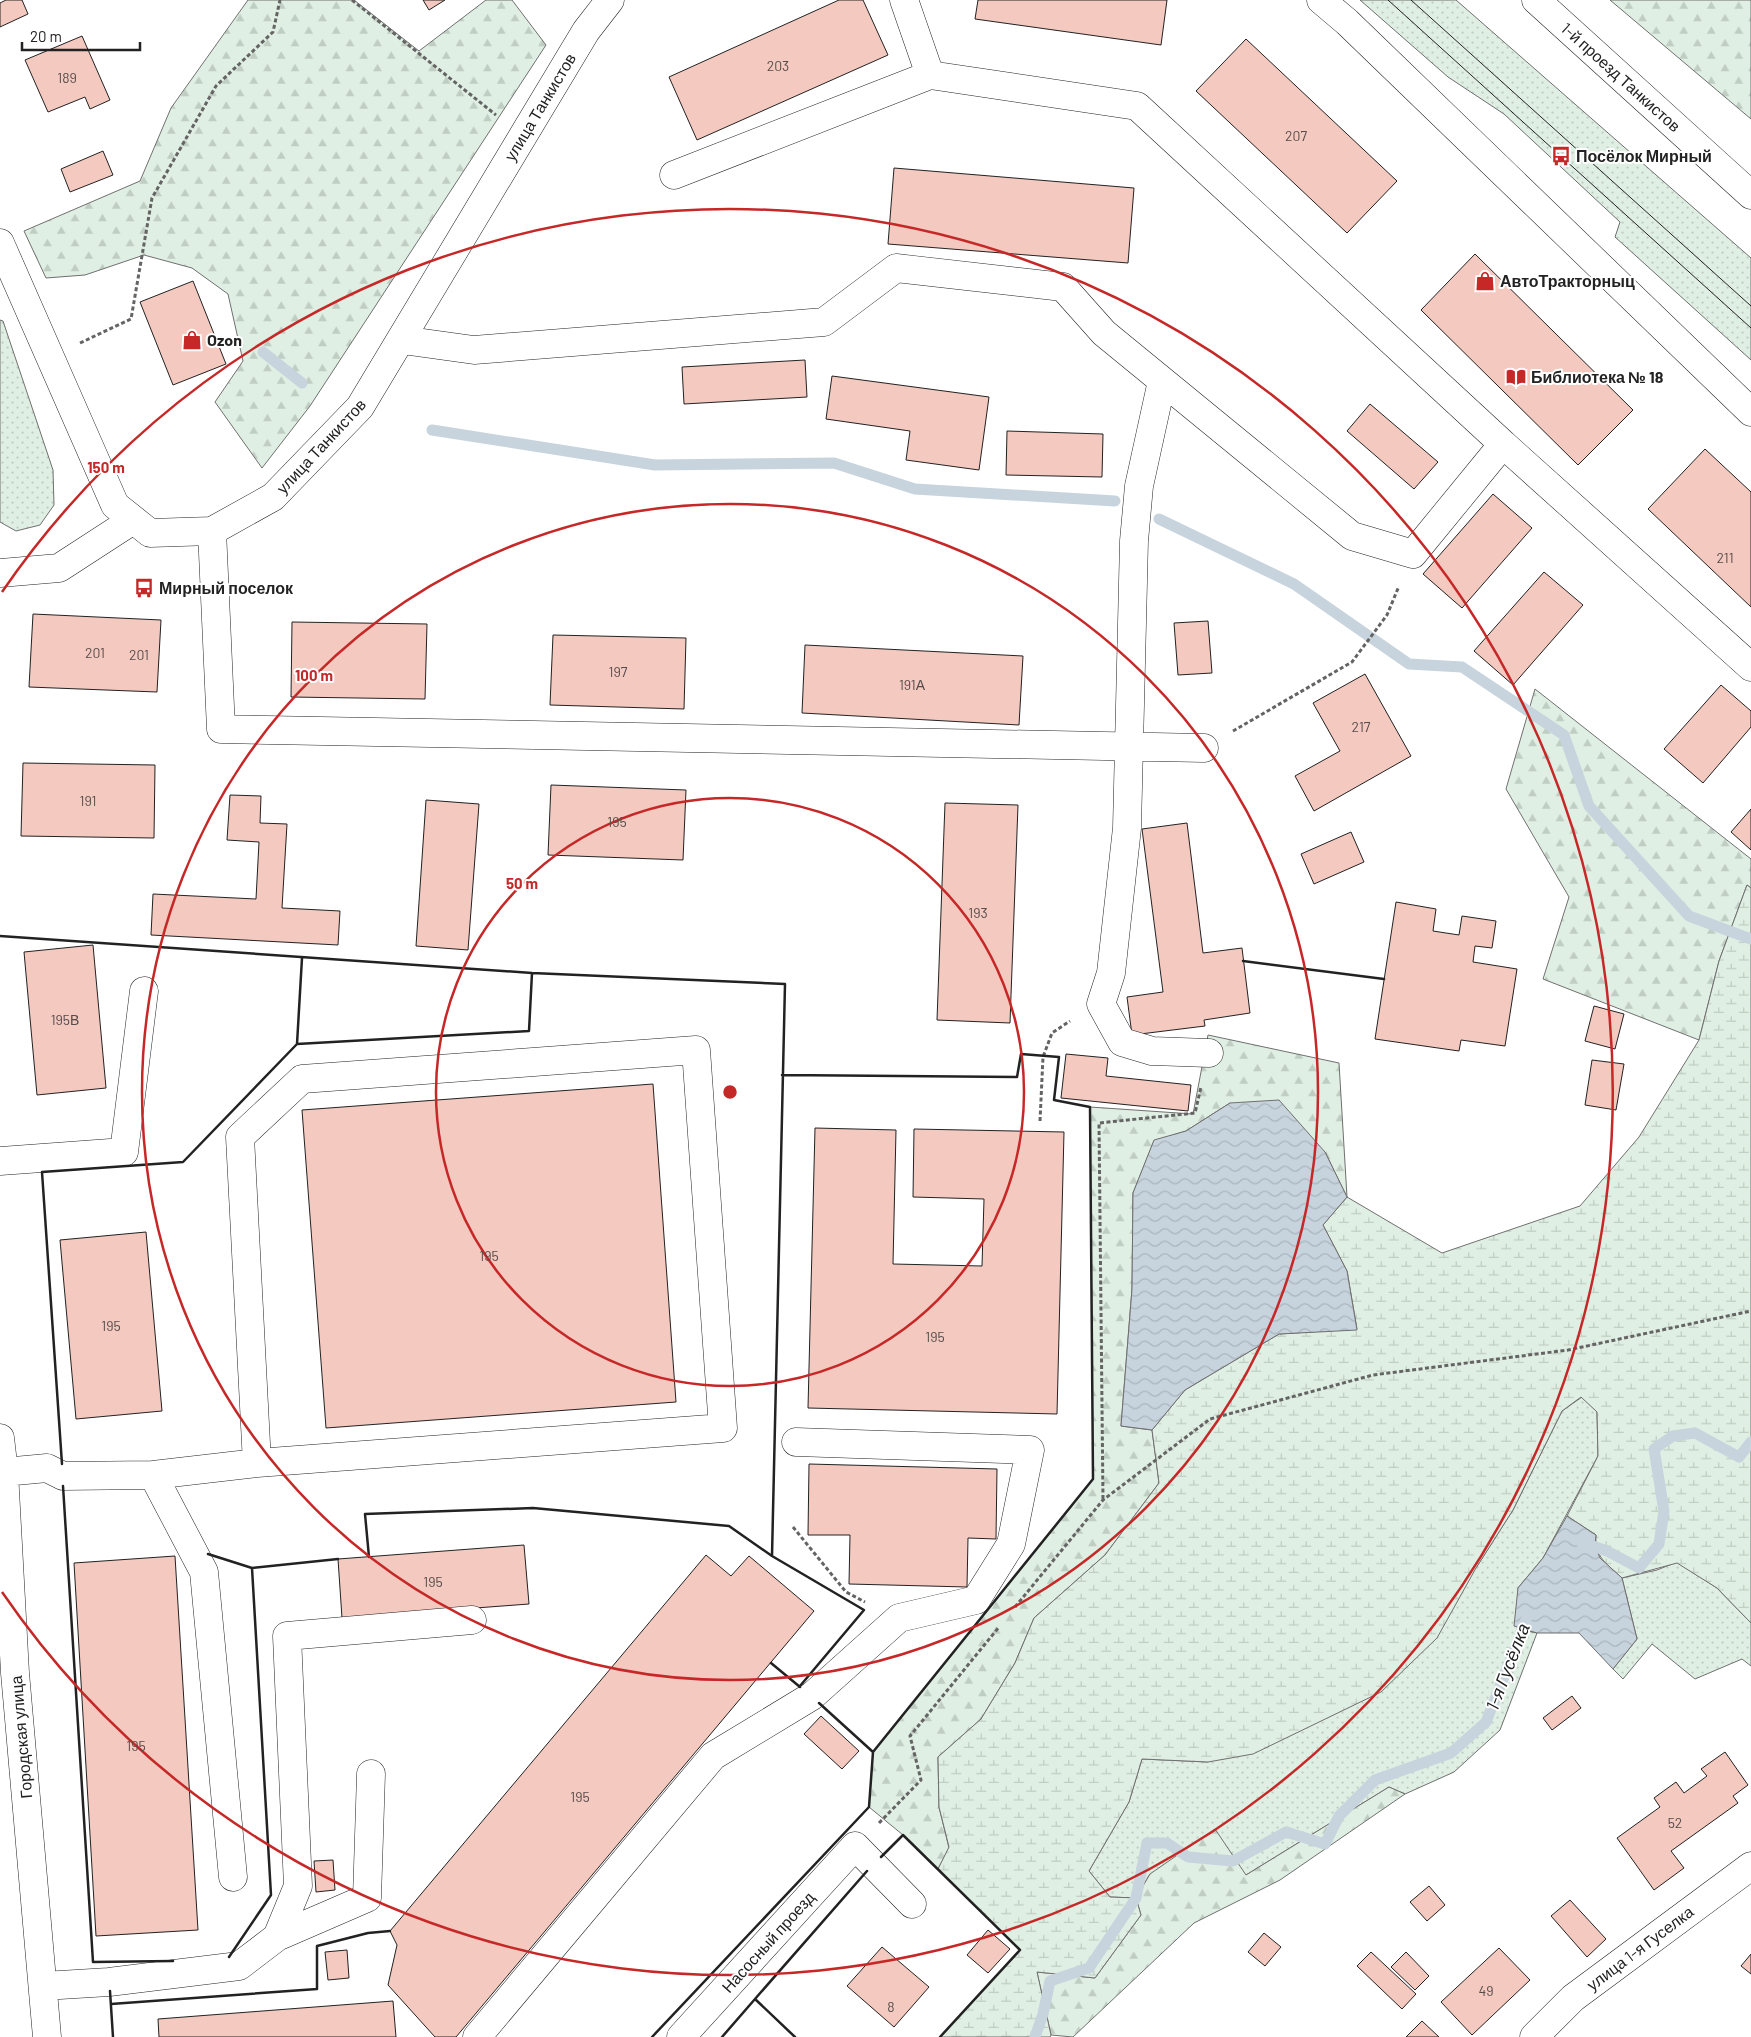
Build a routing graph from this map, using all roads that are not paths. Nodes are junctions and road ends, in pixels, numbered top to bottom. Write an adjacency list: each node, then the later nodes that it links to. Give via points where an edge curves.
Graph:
1 (610, 0): 9 (main road, улица Танкистов, via 586,31)
2 (904, 0): 5 (main road)
3 (1321, 0): 11 (main road)
4 (1536, 0): 7 (main road, 1-й проезд Танкистов)
5 (930, 75): 6 (main road); 12 (main road, via 1137,106)
6 (674, 175)
7 (1751, 195)
8 (0, 243): 13 (main road, улица Танкистов, via 115,505)
9 (402, 340): 10 (main road, via 474,350 824,322 896,268 1063,287 1104,333); 14 (main road, улица Танкистов, via 360,407 273,497)
10 (1162, 381): 12 (main road, via 1352,536 1413,554); 17 (main road, via 1139,486 1134,541)
11 (1751, 412)
12 (1503, 444): 16 (main road)
13 (133, 520): 14 (main road, улица Танкистов, via 150,533); 15 (main road, via 59,568)
14 (212, 531): 17 (main road, via 221,729)
15 (0, 573)
16 (1751, 667)
17 (1130, 748): 18 (main road); 20 (main road, via 1127,828 1112,973 1101,1004 1122,1042 1152,1051)
18 (1204, 748)
19 (144, 991): 21 (main road, via 124,1152)
20 (1209, 1053)
21 (0, 1161)
22 (0, 1438): 25 (main road, Городская улица)
23 (796, 1442): 36 (main road, via 1030,1450 1011,1544 976,1600 899,1618 812,1696 713,1756)
24 (257, 1463): 24 (main road, via 723,1428 696,1050 302,1079 240,1137); 26 (main road)
25 (4, 1472): 26 (main road, via 46,1468 63,1476); 28 (main road, Городская улица)
26 (154, 1474): 31 (main road, via 204,1572)
27 (472, 1620): 33 (main road, via 287,1636 298,1886)
28 (7, 1674): 34 (main road, Городская улица)
29 (371, 1774): 33 (main road, via 366,1898)
30 (1751, 1866): 38 (main road, улица 1-я Гуселка, via 1573,1998)
31 (233, 1877)
32 (912, 1904): 37 (main road, Насосный проезд, via 855,1846)
33 (277, 1937): 34 (main road, via 239,1966 109,1982)
34 (43, 1986): 35 (main road, Городская улица)
35 (47, 2037)
36 (477, 2037)
37 (681, 2037)
38 (1534, 2037)

